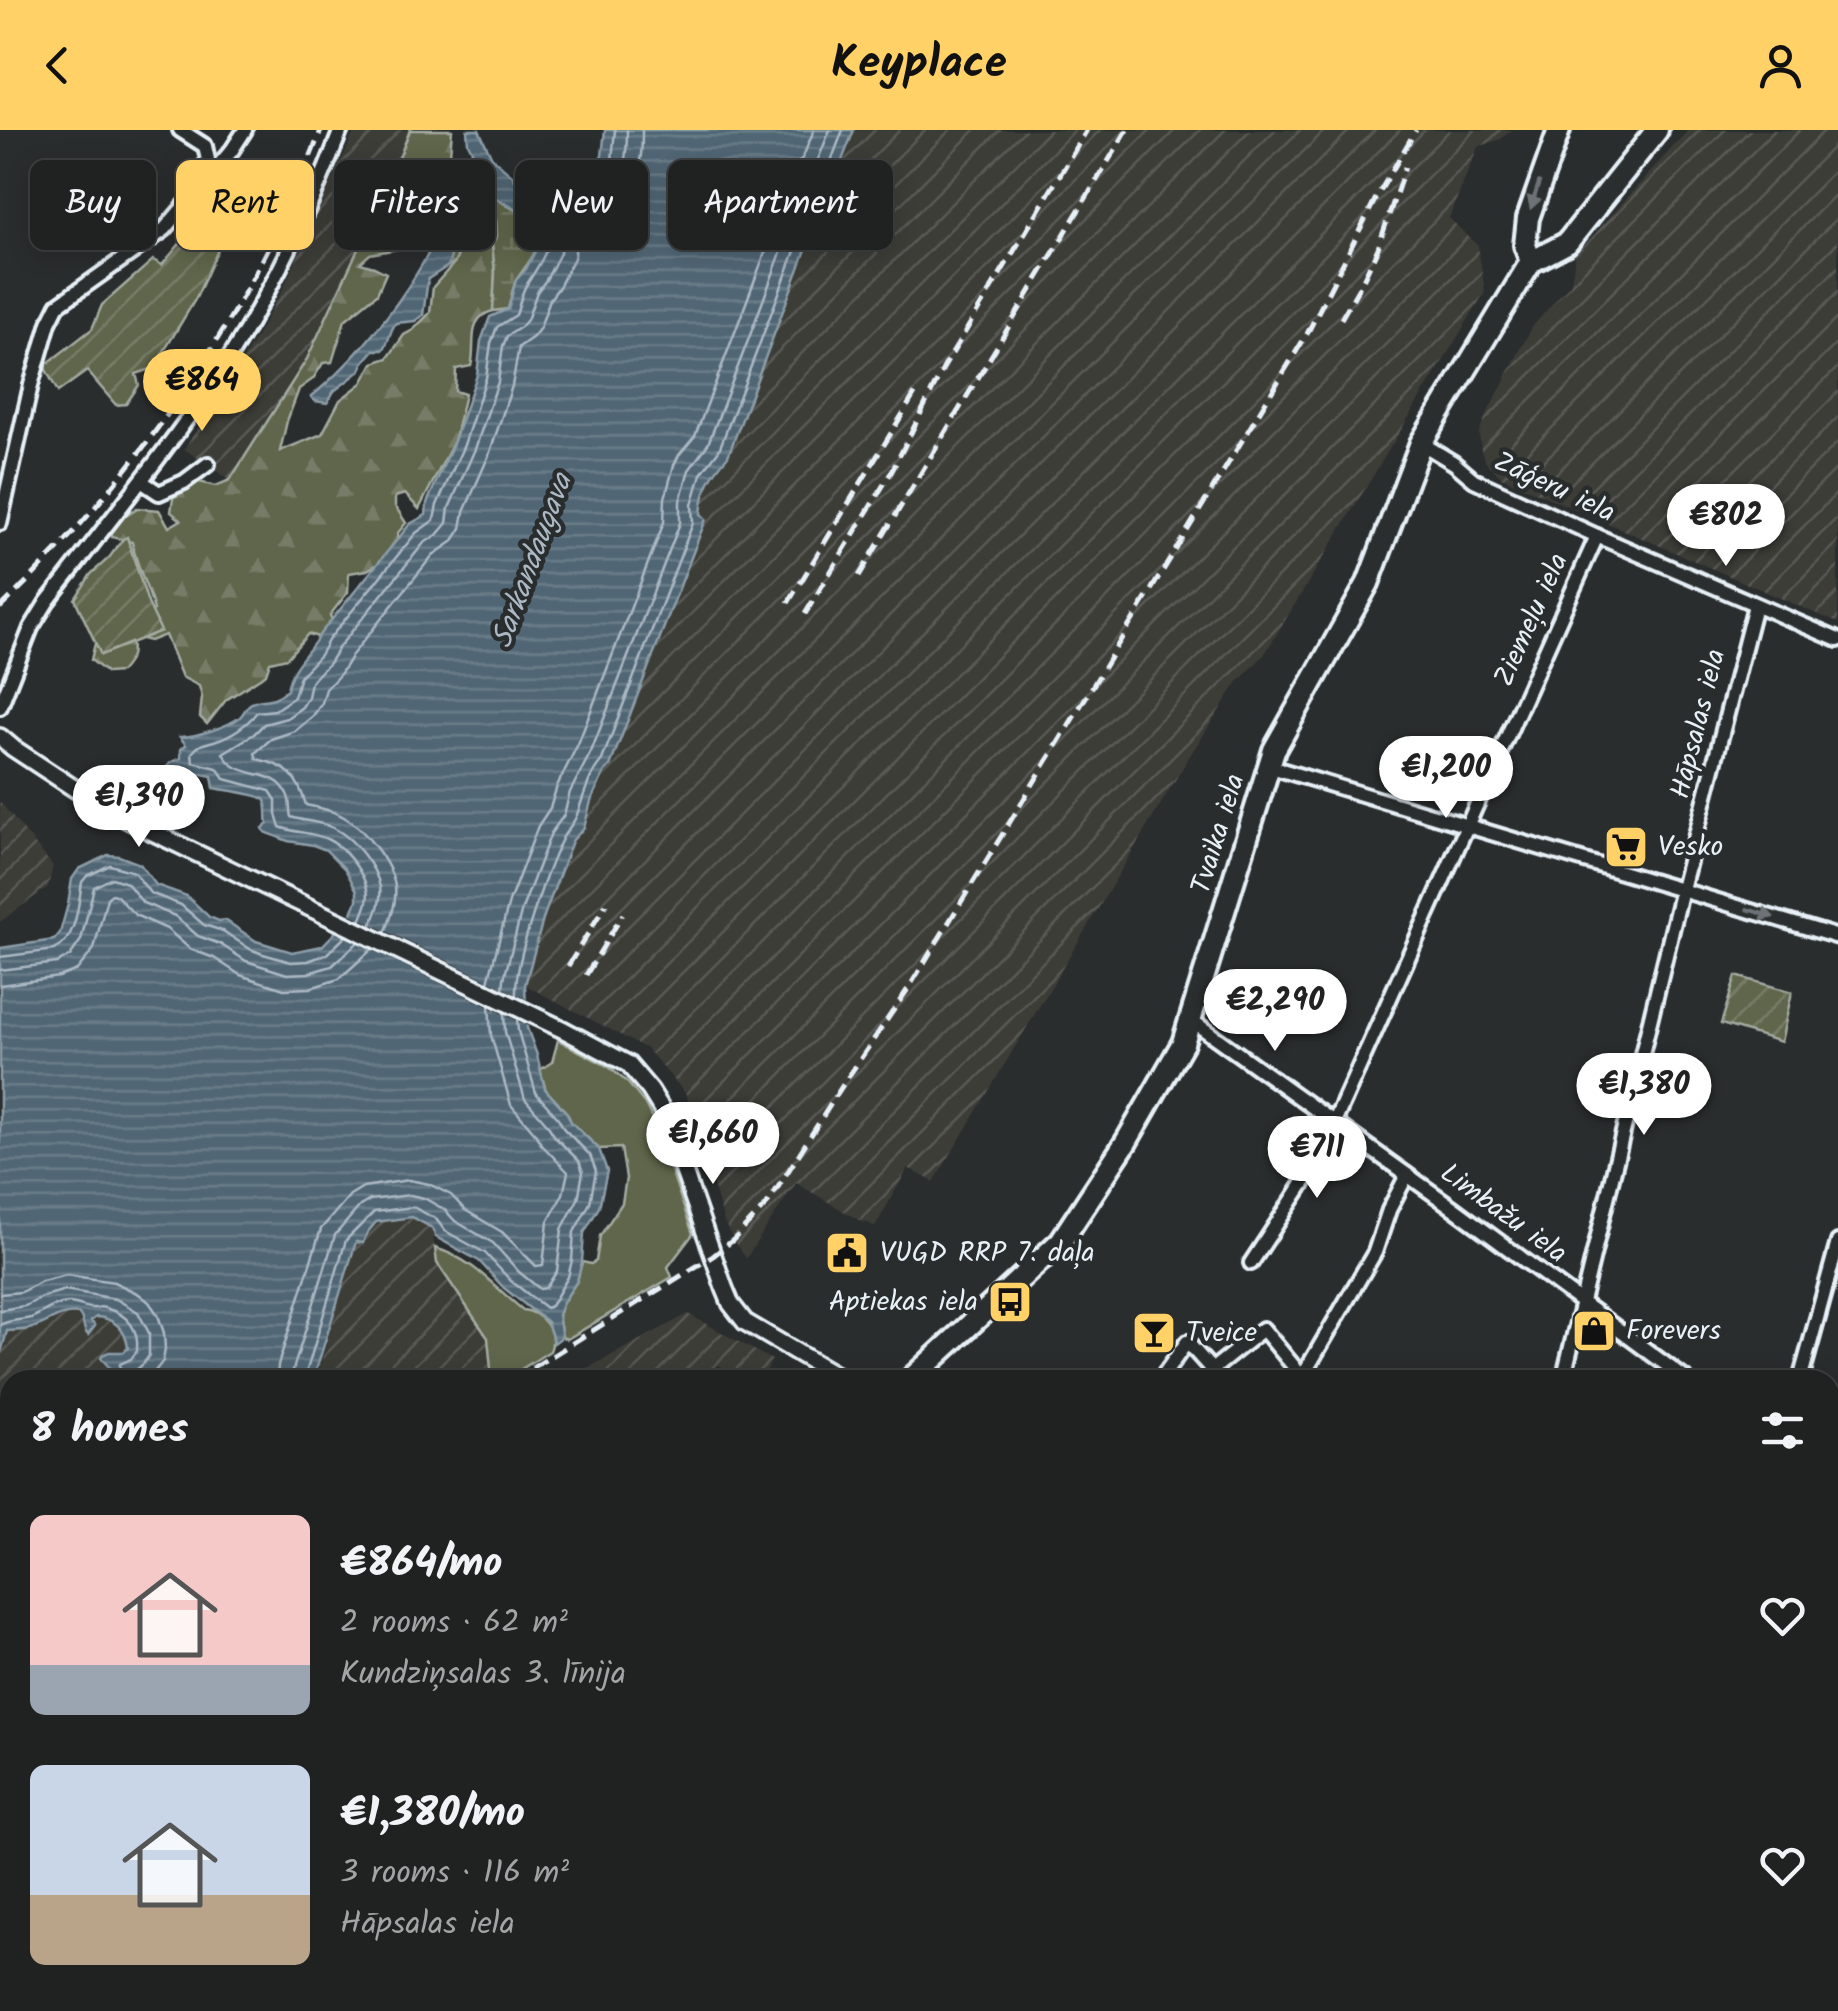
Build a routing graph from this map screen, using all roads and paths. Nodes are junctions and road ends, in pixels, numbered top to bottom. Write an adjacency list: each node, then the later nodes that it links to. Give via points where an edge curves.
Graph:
1 (180, 130): 6 (street, via 205,146)
2 (244, 130): 7 (street)
3 (341, 130): 12 (street, via 258,308)
4 (1559, 130): 9 (main road, one-way to 9, via 1528,218)
5 (1658, 130): 9 (main road, Tvaika iela, via 1567,243)
6 (208, 160)
7 (224, 160)
8 (176, 216): 13 (street, via 58,306 30,385)
9 (1531, 262): 10 (main road, Tvaika iela)
10 (1420, 443): 14 (street, Zāģeru iela, via 1474,480); 19 (main road, Tvaika iela, via 1368,583)
11 (208, 464): 12 (street, via 159,493)
12 (141, 481): 17 (street, via 31,628)
13 (0, 524)
14 (1596, 536): 15 (street, Zāģeru iela); 20 (street, Ziemeļu iela)
15 (1756, 605): 16 (street, Zāģeru iela); 21 (street, Hāpsalas iela)
16 (1838, 640)
17 (0, 707)
18 (0, 737): 29 (street, via 102,806 628,1064 663,1111 737,1314)
19 (1268, 766): 20 (street); 23 (main road, Tvaika iela)
20 (1468, 825): 21 (street); 24 (street, Ziemeļu iela)
21 (1682, 889): 22 (street, one-way to 22); 28 (street, Hāpsalas iela)
22 (1838, 936)
23 (1192, 1020): 24 (street, Limbažu iela); 30 (main road, Tvaika iela, via 1146,1109 1061,1242)
24 (1334, 1123): 25 (street, Limbažu iela); 27 (street, Ziemeļu iela, via 1333,1138)
25 (1407, 1175): 28 (street, Limbažu iela); 35 (street, via 1375,1252)
26 (1838, 1242): 38 (street)
27 (1251, 1263)
28 (1580, 1303): 36 (street, Hāpsalas iela); 37 (street, Limbažu iela)
29 (826, 1370)
30 (921, 1370)
31 (1167, 1370): 32 (street, via 1187,1342)
32 (1213, 1370)
33 (1221, 1370): 34 (street, via 1262,1330)
34 (1297, 1370)
35 (1309, 1370)
36 (1564, 1370)
37 (1673, 1370)
38 (1803, 1370)

